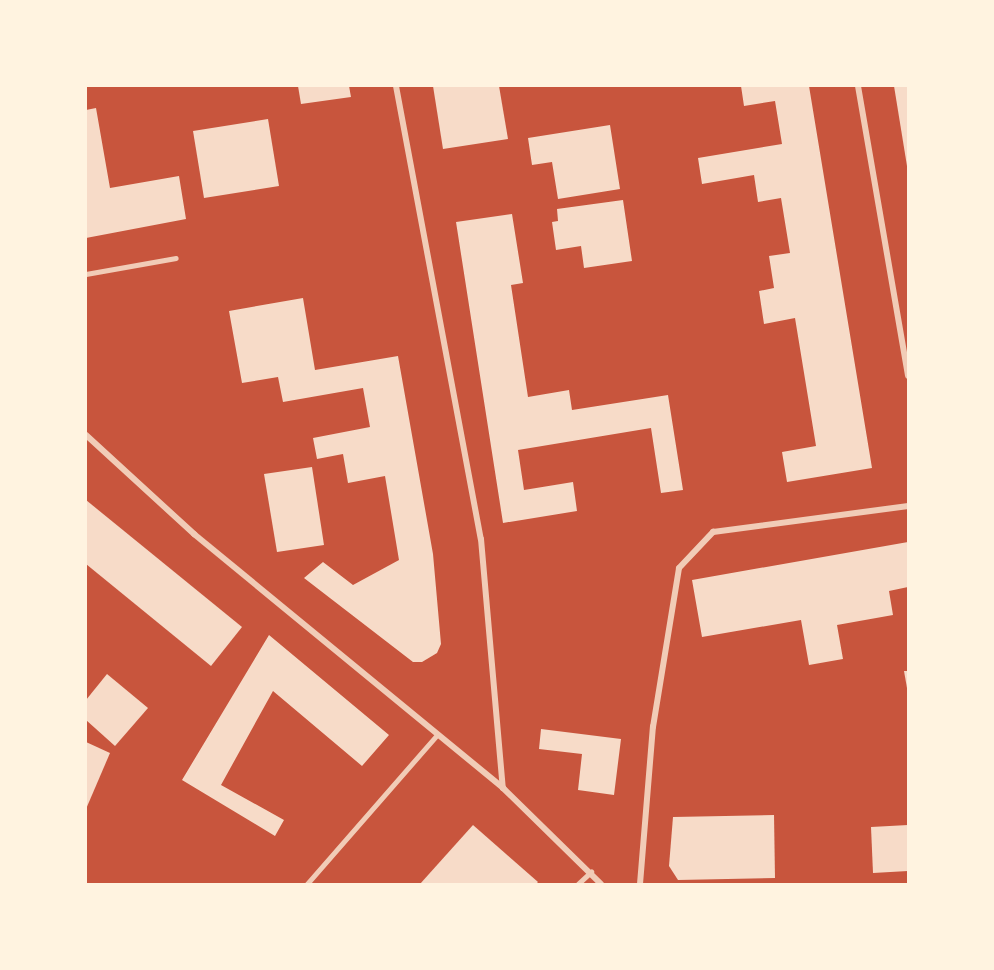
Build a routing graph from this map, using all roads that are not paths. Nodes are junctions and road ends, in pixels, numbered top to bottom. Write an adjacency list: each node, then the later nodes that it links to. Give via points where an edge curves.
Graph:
1 (396, 86): 9 (street, via 482,539)
2 (858, 86): 5 (street)
3 (176, 258): 4 (lane)
4 (86, 274)
5 (909, 376)
6 (86, 435): 8 (street, via 194,534)
7 (909, 506): 14 (street, via 713,532 679,568 653,728)
8 (437, 735): 9 (street); 11 (lane)
9 (502, 788): 10 (street)
10 (591, 872): 12 (lane); 13 (street)
11 (307, 885)
12 (578, 885)
13 (602, 885)
14 (640, 885)

